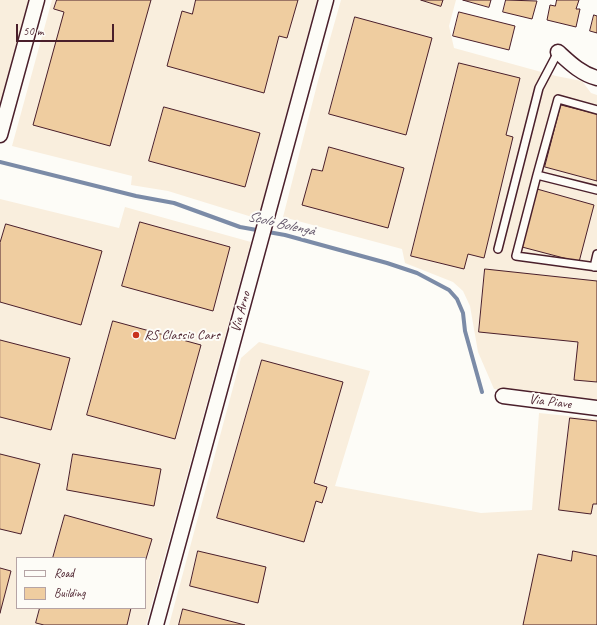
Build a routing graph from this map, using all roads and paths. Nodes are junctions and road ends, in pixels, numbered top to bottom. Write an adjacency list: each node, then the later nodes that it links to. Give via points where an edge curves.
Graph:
1 (37, 0): 6 (street)
2 (326, 0): 14 (street, Via Arno)
3 (558, 52): 4 (street, via 590,76); 9 (lane, via 539,88)
4 (597, 78)
5 (597, 110): 7 (lane, via 558,99)
6 (0, 136)
7 (537, 175): 8 (lane); 11 (lane, via 516,256)
8 (597, 190)
9 (498, 249)
10 (597, 254): 11 (lane)
11 (596, 267)
12 (503, 396): 13 (street, Via Piave)
13 (597, 408)
14 (156, 625)

